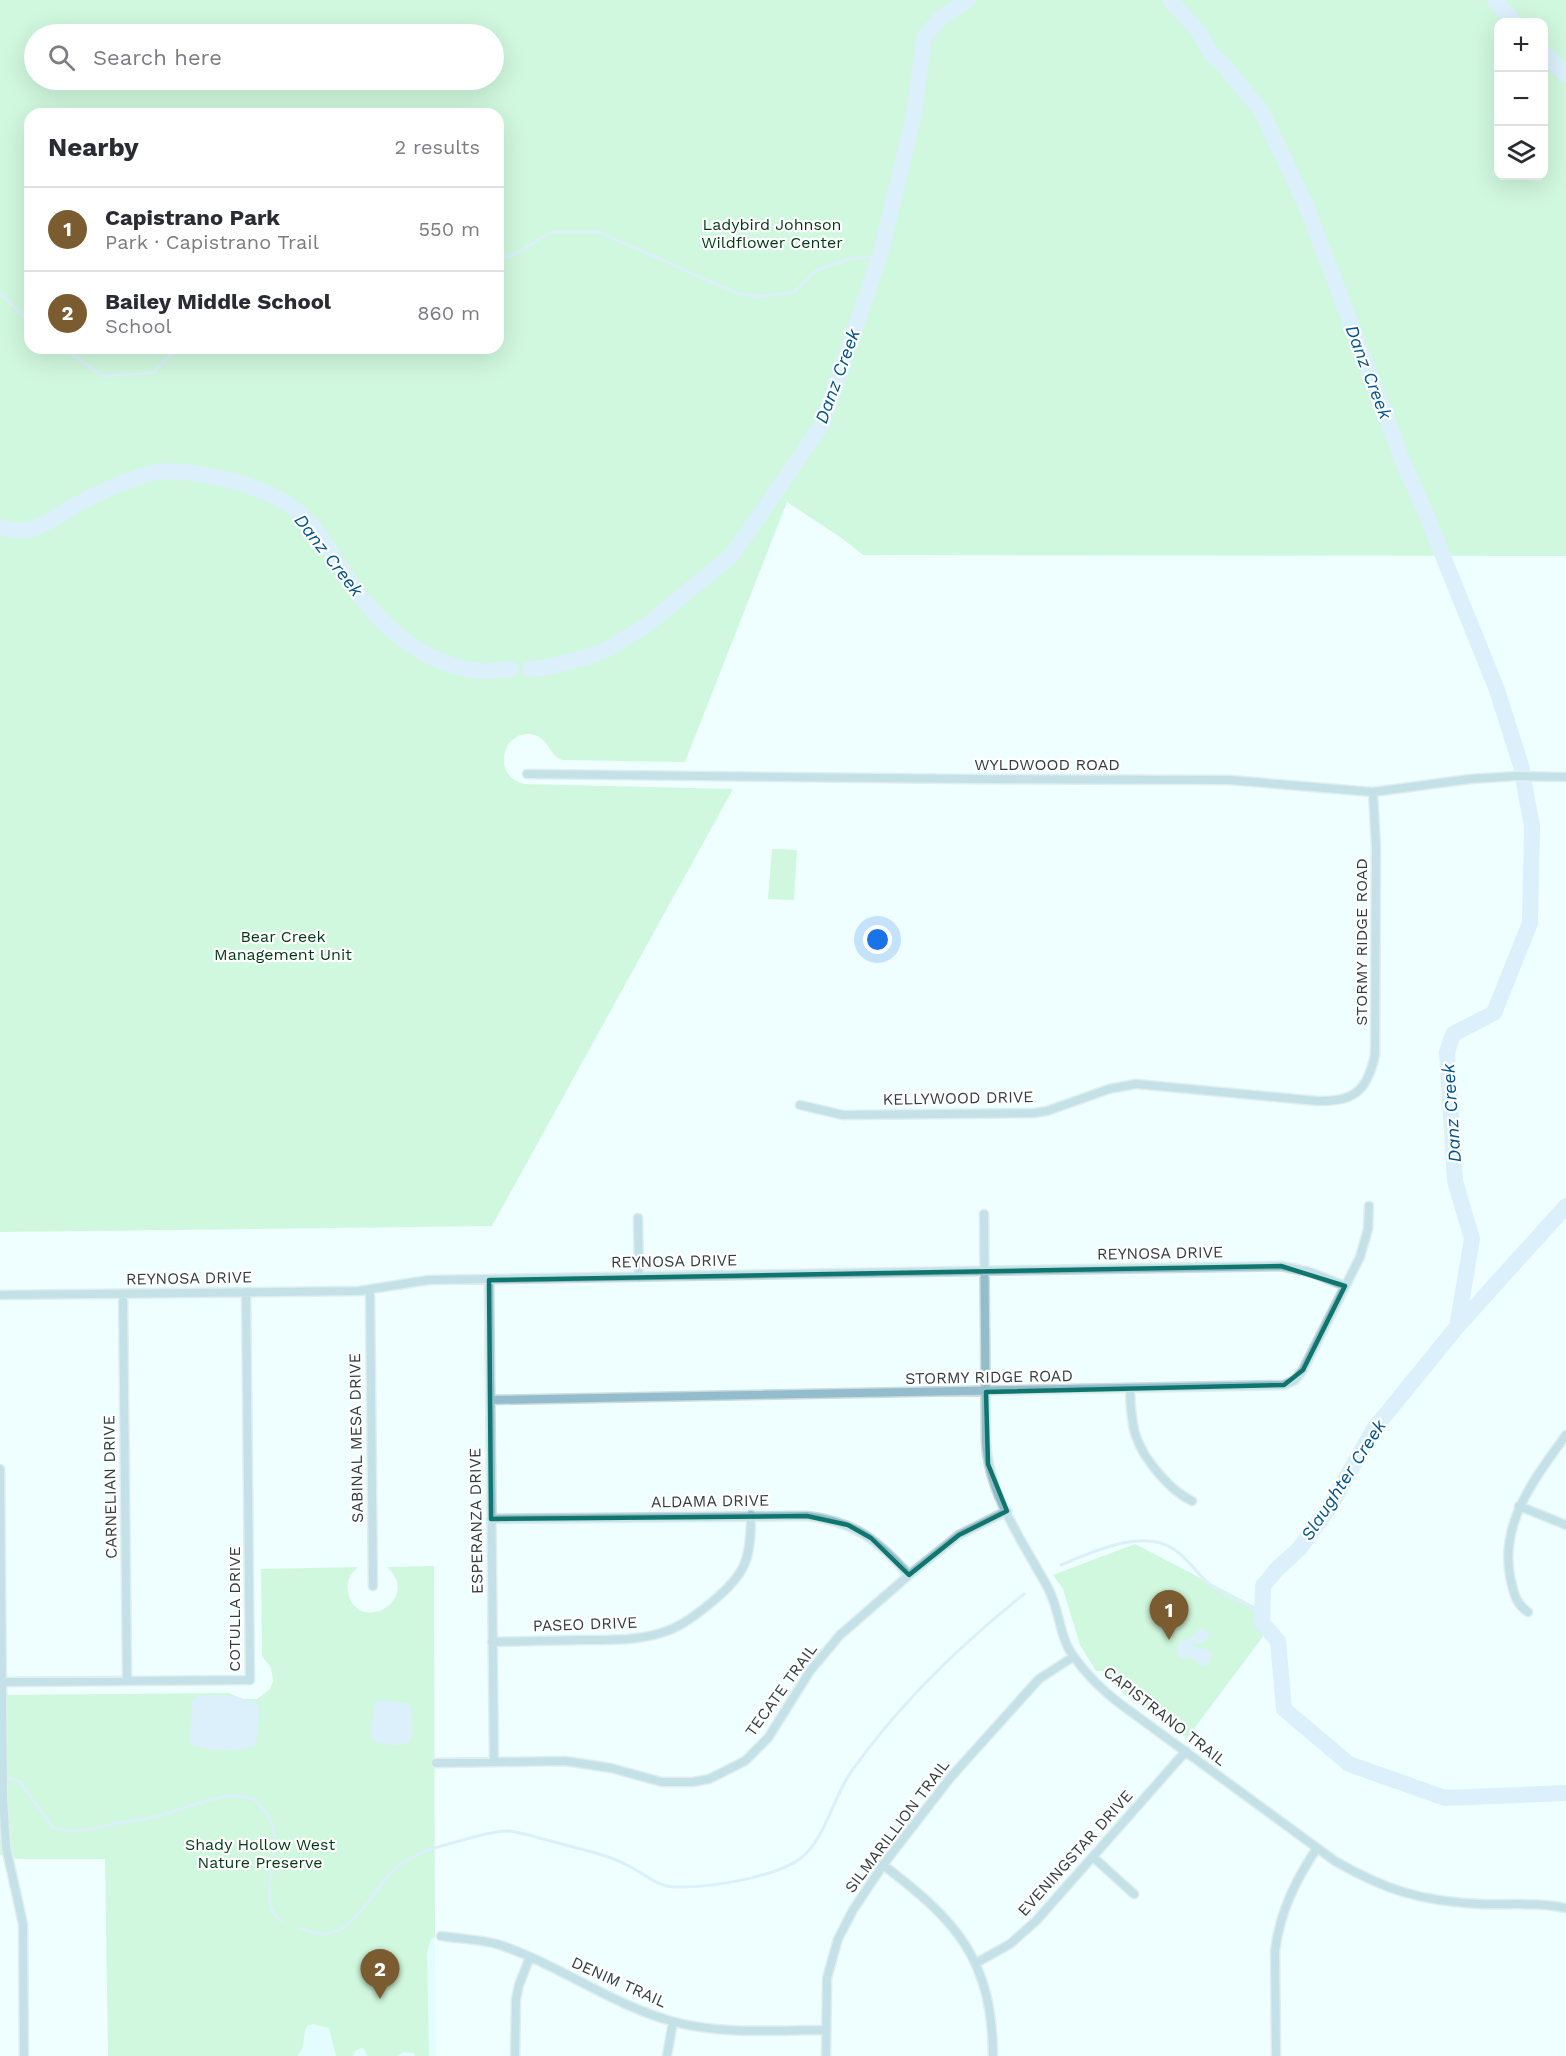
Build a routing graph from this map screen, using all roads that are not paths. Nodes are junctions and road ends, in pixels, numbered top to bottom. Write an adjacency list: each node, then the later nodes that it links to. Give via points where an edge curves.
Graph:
1 (527, 774): 3 (street, WYLDWOOD ROAD, via 1229,780)
2 (1566, 777): 3 (street, WYLDWOOD ROAD, via 1470,779)
3 (1373, 792): 4 (street, STORMY RIDGE ROAD, via 1375,1055)
4 (1361, 1089): 5 (street, KELLYWOOD DRIVE, via 1345,1100 1317,1101 1136,1084 1108,1089 1047,1111 989,1115 843,1115)
5 (800, 1105)
6 (1369, 1206): 12 (street, STORMY RIDGE ROAD, via 1364,1246)
7 (984, 1214): 9 (street, CAPISTRANO TRAIL)
8 (638, 1218): 10 (street)
9 (984, 1270): 10 (street, REYNOSA DRIVE); 12 (street, REYNOSA DRIVE, via 1281,1266); 18 (street, CAPISTRANO TRAIL)
10 (639, 1277): 11 (street, REYNOSA DRIVE)
11 (489, 1280): 13 (street, REYNOSA DRIVE, via 419,1281); 19 (street, ESPERANZA DRIVE)
12 (1345, 1286): 17 (street, STORMY RIDGE ROAD, via 1303,1370 1291,1383)
13 (370, 1290): 14 (street, REYNOSA DRIVE); 29 (street, SABINAL MESA DRIVE)
14 (246, 1292): 15 (street, REYNOSA DRIVE); 33 (street, COTULLA DRIVE, via 250,1680)
15 (123, 1294): 16 (street, REYNOSA DRIVE); 33 (street, CARNELIAN DRIVE)
16 (0, 1295)
17 (1130, 1389): 18 (street, STORMY RIDGE ROAD); 22 (street, via 1132,1425 1140,1448 1176,1493)
18 (986, 1392): 19 (street, STORMY RIDGE ROAD); 24 (street, CAPISTRANO TRAIL, via 988,1464)
19 (490, 1400): 26 (street, ESPERANZA DRIVE)
20 (1566, 1435): 23 (street)
21 (0, 1469): 34 (street)
22 (1192, 1501)
23 (1519, 1506): 27 (street); 30 (street, via 1510,1539 1509,1571 1516,1601)
24 (1007, 1511): 28 (street, TECATE TRAIL, via 959,1535); 32 (street, CAPISTRANO TRAIL, via 1052,1595)
25 (752, 1515): 26 (street, ALDAMA DRIVE); 28 (street, ALDAMA DRIVE, via 807,1516 848,1525 882,1546); 31 (street, PASEO DRIVE, via 747,1560 735,1580 703,1610 677,1626 621,1640)
26 (491, 1519): 31 (street, ESPERANZA DRIVE)
27 (1566, 1525)
28 (909, 1575): 36 (street, TECATE TRAIL, via 840,1635 810,1671 758,1749 745,1761 709,1779 662,1782 565,1761)
29 (373, 1586)
30 (1528, 1612)
31 (492, 1641): 36 (street, ESPERANZA DRIVE)
32 (1073, 1657): 35 (street, CAPISTRANO TRAIL, via 1102,1690); 40 (street, SILMARILLION TRAIL, via 1024,1694 950,1778)
33 (127, 1681): 34 (street, COTULLA DRIVE)
34 (3, 1682): 48 (street, via 3,1797 6,1847 23,1924)
35 (1186, 1751): 38 (street, CAPISTRANO TRAIL); 39 (street, EVENINGSTAR DRIVE)
36 (494, 1762): 37 (street, TECATE TRAIL)
37 (436, 1763)
38 (1317, 1848): 42 (street, CAPISTRANO TRAIL, via 1367,1880 1407,1894 1452,1902); 53 (street, via 1289,1896 1276,1938)
39 (1093, 1857): 41 (street); 45 (street, EVENINGSTAR DRIVE, via 1019,1937)
40 (883, 1865): 45 (street, via 938,1911 955,1929); 47 (street, SILMARILLION TRAIL, via 838,1939 827,1978)
41 (1134, 1894)
42 (1566, 1908)
43 (441, 1936): 44 (street, DENIM TRAIL, via 498,1945)
44 (530, 1957): 46 (street, DENIM TRAIL, via 641,2011); 49 (street, via 516,1999)
45 (976, 1963): 52 (street, via 988,2000)
46 (673, 2022): 47 (street, DENIM TRAIL, via 736,2030); 50 (street)
47 (825, 2030): 51 (street, SILMARILLION TRAIL)
48 (24, 2056)
49 (515, 2056)
50 (667, 2056)
51 (826, 2056)
52 (993, 2056)
53 (1276, 2056)

